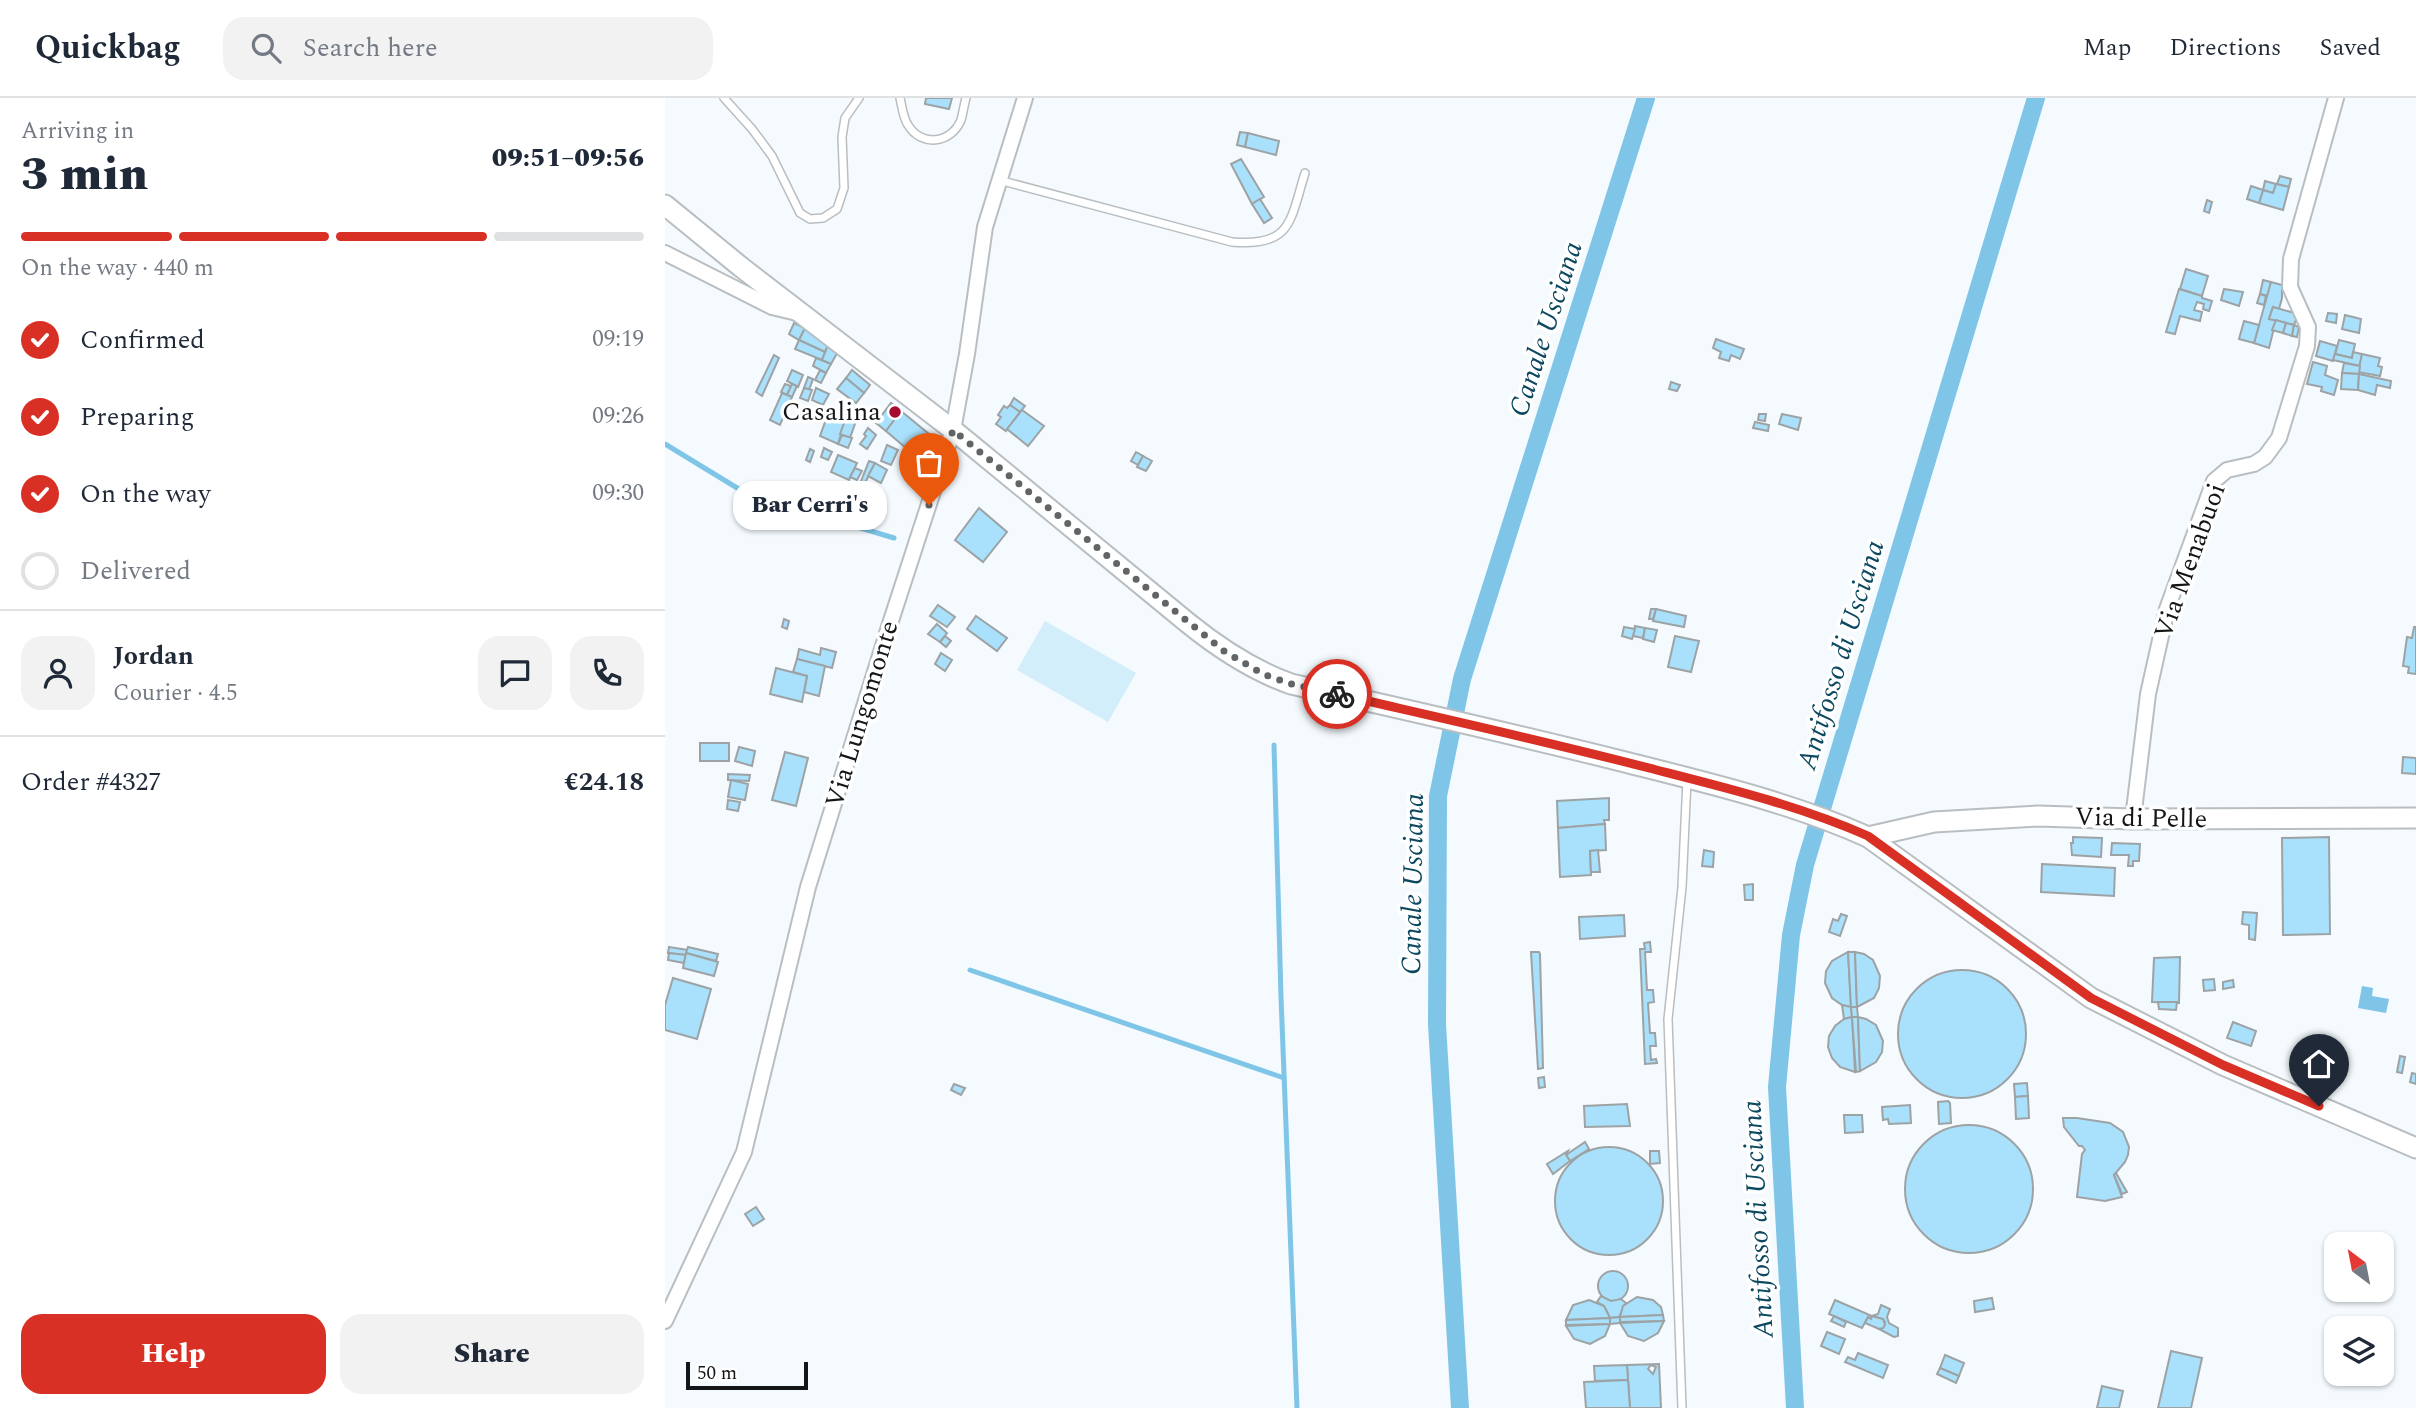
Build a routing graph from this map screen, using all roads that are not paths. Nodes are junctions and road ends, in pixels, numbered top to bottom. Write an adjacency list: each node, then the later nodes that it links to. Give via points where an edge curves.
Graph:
1 (724, 98): 2 (lane, via 772,156 800,213 810,219 823,218 837,209 844,188 845,118)
2 (859, 98)
3 (900, 98): 4 (lane, via 907,124 927,141 945,139 960,122)
4 (966, 98)
5 (1025, 98): 8 (street, Via Lungomonte)
6 (2336, 98): 15 (street, Via Menabuoi, via 2291,259 2290,287 2308,327 2307,345 2279,438 2265,457 2227,470 2214,481 2167,609 2148,694)
7 (1305, 173): 8 (lane, via 1290,223 1276,238 1257,244 1232,242)
8 (999, 180): 12 (street, Via Lungomonte, via 985,227)
9 (665, 205): 11 (street)
10 (665, 253): 11 (street, via 772,307)
11 (802, 314): 12 (street)
12 (953, 430): 13 (street, via 1224,651 1263,674); 18 (street, Via Lungomonte, via 808,887 744,1152)
13 (1687, 777): 16 (street, via 1834,821); 19 (lane, via 1682,887 1668,1019)
14 (2416, 818): 15 (street, Via di Pelle)
15 (2133, 819): 16 (street, Via di Pelle, via 2038,816 1934,822)
16 (1868, 836): 17 (street, via 2091,998 2223,1065)
17 (2416, 1148)
18 (665, 1321)
19 (1682, 1408)

